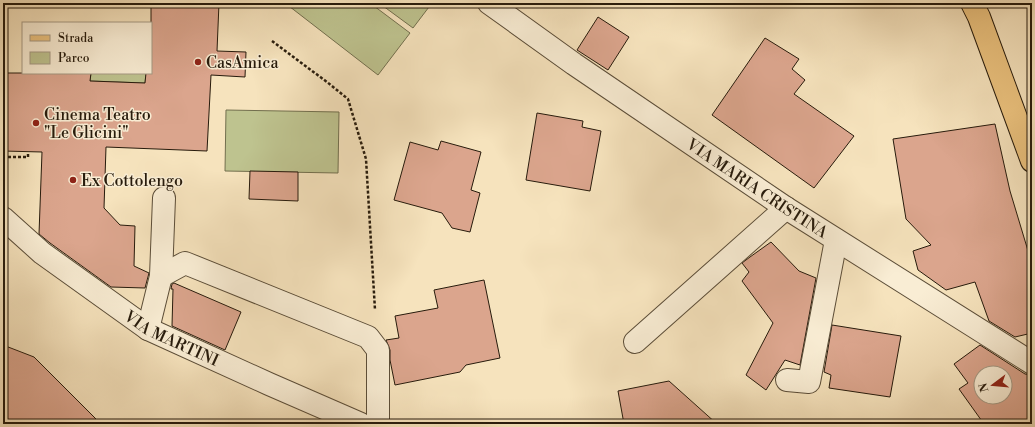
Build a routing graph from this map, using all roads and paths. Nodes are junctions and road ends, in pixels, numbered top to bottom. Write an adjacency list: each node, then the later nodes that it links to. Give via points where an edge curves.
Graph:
1 (489, 3): 8 (street, VIA MARIA CRISTINA)
2 (972, 3): 6 (main road)
3 (272, 41): 14 (path, via 348,99 366,159)
4 (28, 152): 5 (path, via 28,157)
5 (3, 157)
6 (1032, 161)
7 (164, 198): 11 (street)
8 (786, 208): 10 (street, VIA MARIA CRISTINA); 13 (street)
9 (3, 218): 12 (street, VIA MARTINI, via 42,253)
10 (836, 240): 15 (street, VIA MARIA CRISTINA); 16 (street, via 809,382)
11 (161, 276): 12 (street); 14 (street, via 185,263 368,337)
12 (148, 329): 17 (street, VIA MARTINI)
13 (635, 342)
14 (378, 350): 18 (street)
15 (1032, 363)
16 (787, 380)
17 (361, 424)
18 (378, 424)

